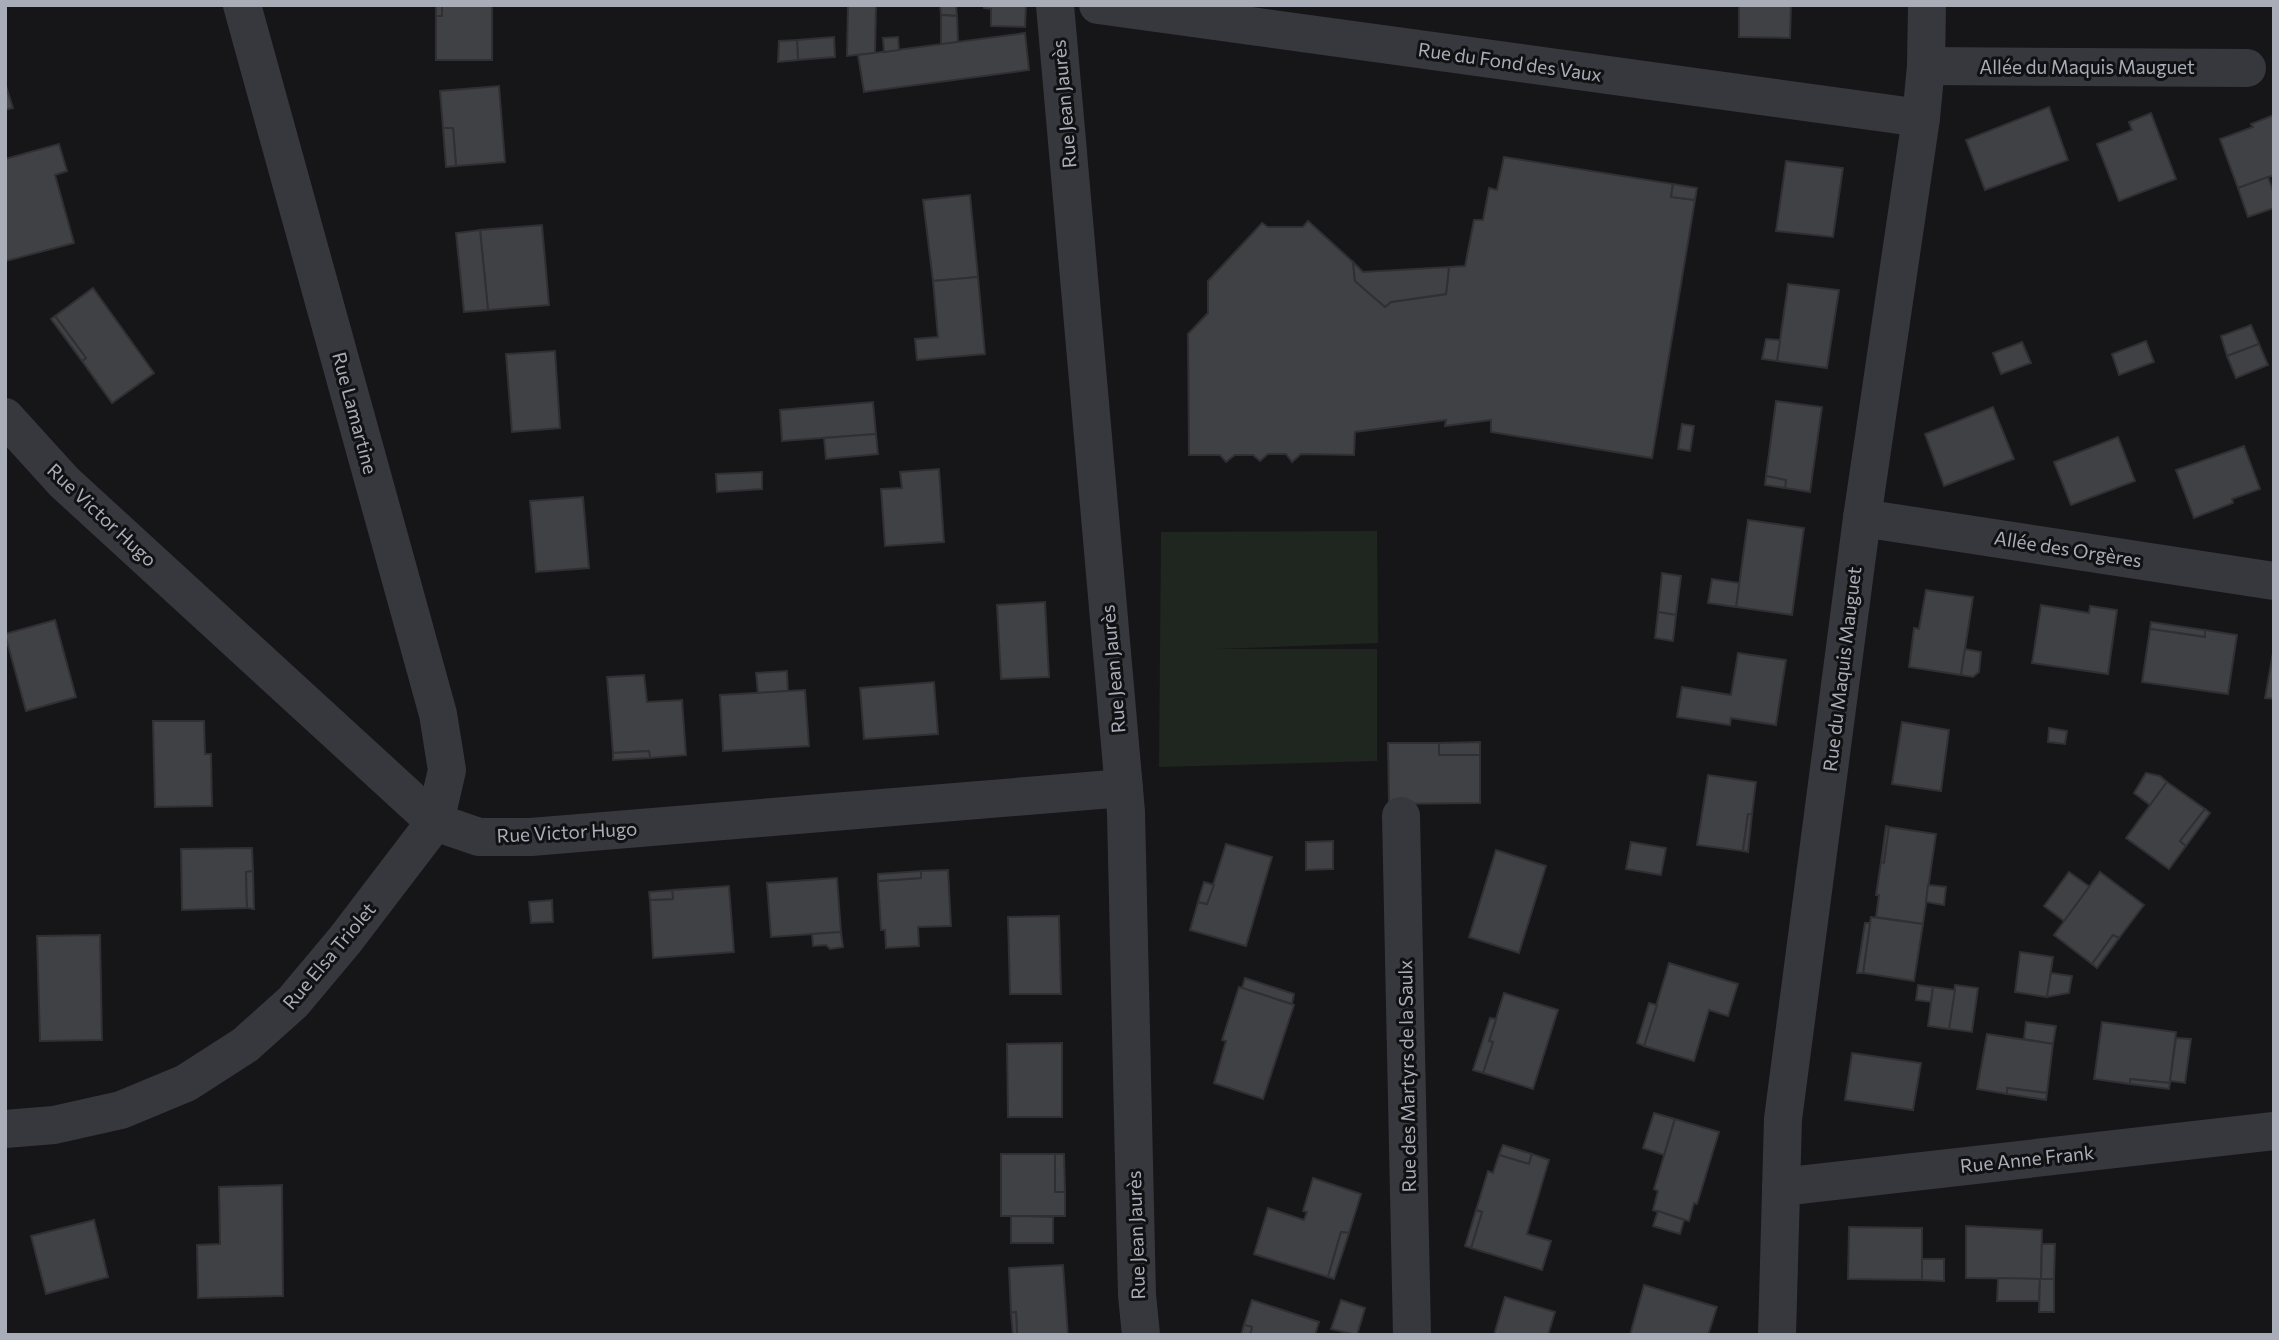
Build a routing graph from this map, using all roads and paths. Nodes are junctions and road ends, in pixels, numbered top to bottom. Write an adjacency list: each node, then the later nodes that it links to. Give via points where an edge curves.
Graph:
1 (242, 5): 13 (street, Rue Lamartine, via 438,714 447,770)
2 (1055, 5): 11 (street, Rue Jean Jaurès)
3 (1098, 5): 7 (street, Rue du Fond des Vaux)
4 (1927, 5): 5 (street, Rue du Maquis Mauguet)
5 (1926, 66): 6 (street, Allée du Maquis Mauguet); 7 (street, Rue du Maquis Mauguet)
6 (2247, 68)
7 (1921, 118): 9 (street, Rue du Maquis Mauguet)
8 (5, 417): 13 (street, Rue Victor Hugo, via 64,482)
9 (1862, 518): 10 (street, Allée des Orgères); 16 (street, Rue du Maquis Mauguet, via 1783,1119)
10 (2274, 581)
11 (1124, 788): 13 (street, Rue Victor Hugo, via 531,837 479,837); 17 (street, Rue Jean Jaurès)
12 (1401, 817): 18 (street, Rue des Martyrs de la Saulx)
13 (435, 822): 14 (street, Rue Elsa Triolet, via 293,1002 245,1045 186,1083 121,1110 54,1125)
14 (5, 1129)
15 (2274, 1131): 16 (street, Rue Anne Frank)
16 (1781, 1187): 19 (street, Rue du Maquis Mauguet)
17 (1141, 1335)
18 (1412, 1335)
19 (1777, 1335)

